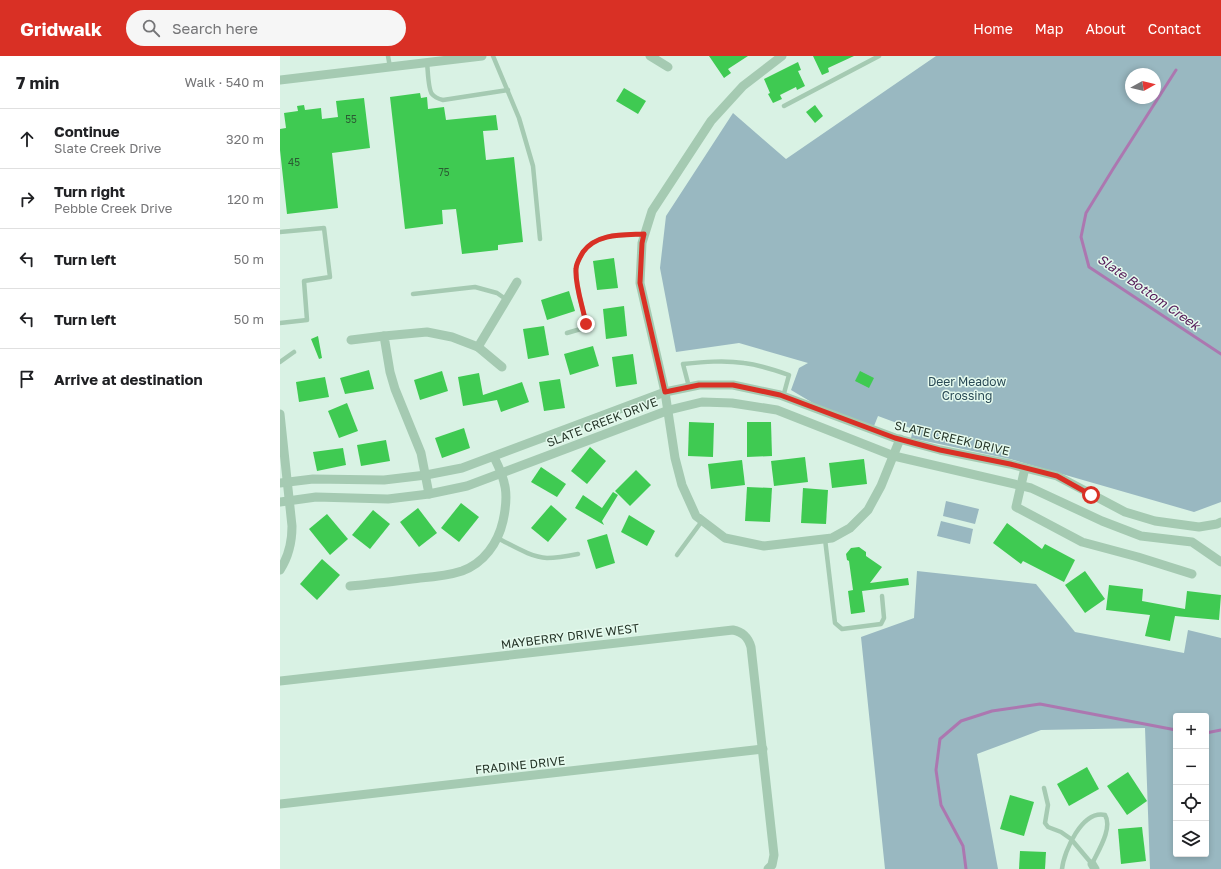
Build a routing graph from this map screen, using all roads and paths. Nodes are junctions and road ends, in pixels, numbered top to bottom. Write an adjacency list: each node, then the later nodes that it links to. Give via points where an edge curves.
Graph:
1 (388, 56): 8 (lane)
2 (482, 56): 7 (street)
3 (493, 56): 11 (lane)
4 (650, 56): 9 (street)
5 (782, 56): 14 (street, via 743,86 711,121 652,211)
6 (879, 56): 12 (lane)
7 (427, 62): 8 (street); 11 (lane, via 430,90 437,98 443,100)
8 (390, 67): 10 (street)
9 (668, 67)
10 (280, 80)
11 (508, 90): 15 (lane, via 533,166)
12 (784, 106)
13 (280, 232): 19 (lane, via 324,228 330,277 304,281 307,320)
14 (644, 234): 20 (lane, via 607,236 587,246 576,268 586,324 584,328); 28 (street, via 640,283)
15 (540, 239)
16 (517, 282): 18 (street)
17 (413, 294): 18 (lane, via 475,287 497,293)
18 (507, 300): 23 (street)
19 (280, 323)
20 (567, 333)
21 (384, 336): 22 (street); 23 (street, via 427,332 452,337); 37 (street, via 392,378 421,453)
22 (351, 340)
23 (478, 347): 26 (street)
24 (294, 352): 25 (lane)
25 (280, 362)
26 (502, 367)
27 (689, 387): 28 (street, SLATE CREEK DRIVE); 29 (street, SLATE CREEK DRIVE, via 733,385); 29 (lane, via 682,364 744,362 789,374)
28 (665, 392): 30 (street); 34 (street, SLATE CREEK DRIVE)
29 (783, 397): 32 (street, SLATE CREEK DRIVE)
30 (669, 410): 33 (street, SLATE CREEK DRIVE, via 702,402 732,403 777,410); 36 (street, SLATE CREEK DRIVE); 43 (street, via 675,458 682,486 696,516)
31 (280, 414): 38 (street)
32 (900, 439): 33 (street); 35 (street, SLATE CREEK DRIVE)
33 (894, 456): 39 (street, SLATE CREEK DRIVE); 46 (street, via 868,510 850,528)
34 (494, 457): 36 (street); 37 (street, SLATE CREEK DRIVE, via 462,468)
35 (1025, 468): 39 (street); 44 (street, SLATE CREEK DRIVE, via 1057,476 1125,512 1199,527)
36 (502, 473): 40 (street, SLATE CREEK DRIVE, via 467,486); 45 (street, via 506,489 505,510)
37 (426, 475): 38 (street, SLATE CREEK DRIVE, via 384,480 312,479); 40 (street)
38 (284, 482): 41 (street)
39 (1021, 486): 49 (street, SLATE CREEK DRIVE, via 1141,536 1192,542); 51 (street, via 1016,507 1082,542)
40 (429, 494): 41 (street, SLATE CREEK DRIVE, via 388,498 316,497)
41 (289, 500): 42 (street, SLATE CREEK DRIVE); 50 (street, via 292,540)
42 (280, 502)
43 (702, 521): 46 (street, via 725,538 764,546); 48 (lane)
44 (1221, 522)
45 (497, 538): 47 (lane, via 541,557); 52 (street, via 479,562 462,571)
46 (825, 539): 53 (lane, via 835,624 842,629 881,624 884,618)
47 (578, 554)
48 (677, 555)
49 (1221, 562)
50 (280, 570)
51 (1192, 574)
52 (350, 586)
53 (882, 596)
54 (280, 681): 55 (street, MAYBERRY DRIVE WEST, via 733,630 745,635 752,647)
55 (763, 749): 57 (street, FRADINE DRIVE); 60 (street, MAYBERRY DRIVE WEST, via 774,855 772,865)
56 (1044, 788): 58 (lane, via 1048,805 1045,823)
57 (280, 804)
58 (1071, 839): 59 (lane); 59 (lane, via 1093,816 1105,815 1108,827); 61 (lane)
59 (1093, 866)
60 (768, 869)
61 (1062, 869)

